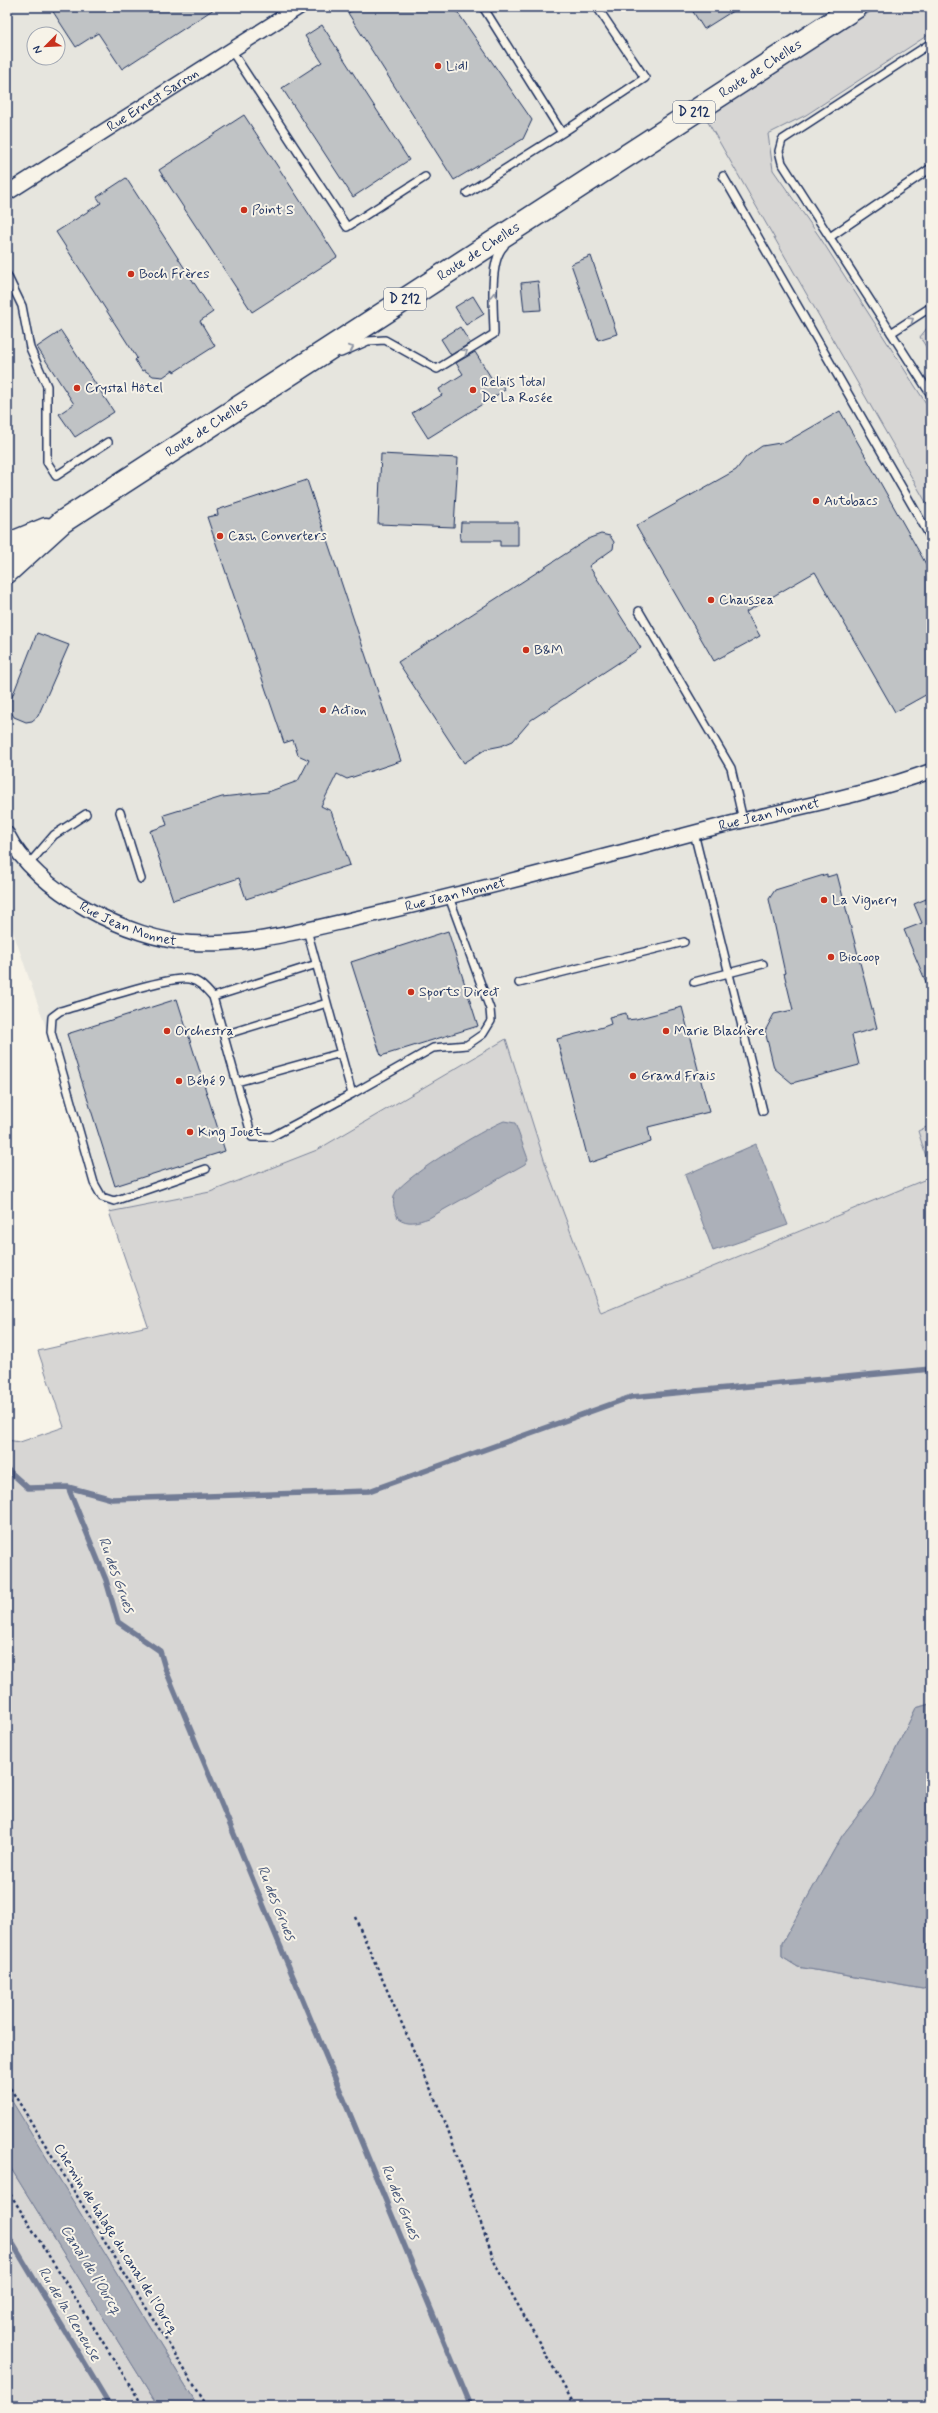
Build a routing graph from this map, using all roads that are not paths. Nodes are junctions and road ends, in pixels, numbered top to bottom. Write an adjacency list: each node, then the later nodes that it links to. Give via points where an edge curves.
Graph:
1 (299, 7): 5 (street, Rue Ernest Sarron)
2 (483, 7): 8 (lane)
3 (597, 7): 8 (lane, via 644,78)
4 (856, 7): 14 (main road, Route de Chelles / D 212)
5 (281, 12): 7 (street, Rue Ernest Sarron)
6 (931, 44): 15 (lane, via 782,140 779,151 782,163)
7 (231, 50): 11 (lane, via 347,227); 12 (street, Rue Ernest Sarron, via 17,189)
8 (562, 133): 13 (lane)
9 (931, 168): 15 (lane)
10 (723, 176): 23 (lane)
11 (425, 177)
12 (7, 193)
13 (467, 193)
14 (533, 216): 19 (main road, Route de Chelles / D 212); 19 (lane, one-way to 14, via 368,340 385,340 437,369 494,334 494,268 499,251)
15 (830, 237): 18 (lane)
16 (7, 275): 21 (lane, via 22,306 30,348 47,386 47,462 56,476)
17 (931, 307): 18 (lane, one-way to 17)
18 (891, 333): 20 (lane)
19 (277, 381): 22 (main road, Route de Chelles / D 212)
20 (931, 395)
21 (108, 442)
22 (62, 522): 24 (main road, D 212); 25 (main road, D 212)
23 (931, 538)
24 (7, 545)
25 (7, 572)
26 (639, 611): 30 (lane, via 731,768)
27 (931, 771): 30 (street, Rue Jean Monnet, via 847,796)
28 (120, 812): 34 (lane)
29 (86, 814): 33 (lane, via 54,835)
30 (743, 820): 31 (street, Rue Jean Monnet)
31 (694, 833): 35 (street, Rue Jean Monnet); 40 (lane)
32 (7, 834): 33 (street, Rue Jean Monnet)
33 (29, 864): 36 (street, Rue Jean Monnet, via 59,892 92,912 157,937 189,943 224,943 261,940)
34 (141, 879)
35 (449, 897): 36 (street, Rue Jean Monnet); 48 (lane, via 490,1009 491,1021 482,1034 467,1045 434,1048)
36 (307, 930): 38 (lane)
37 (684, 942): 42 (lane)
38 (317, 964): 43 (lane); 44 (lane)
39 (763, 964): 40 (lane)
40 (729, 973): 41 (lane); 49 (lane)
41 (694, 982)
42 (519, 983)
43 (213, 997): 45 (lane); 50 (lane, via 204,986 190,979 170,980 60,1011 52,1017 51,1032 94,1183 102,1197 114,1201)
44 (327, 1003): 45 (lane); 46 (lane)
45 (224, 1035): 47 (lane)
46 (341, 1053): 47 (lane); 48 (lane)
47 (237, 1082): 48 (lane, via 252,1137 271,1136)
48 (352, 1094)
49 (763, 1111)
50 (206, 1169)

